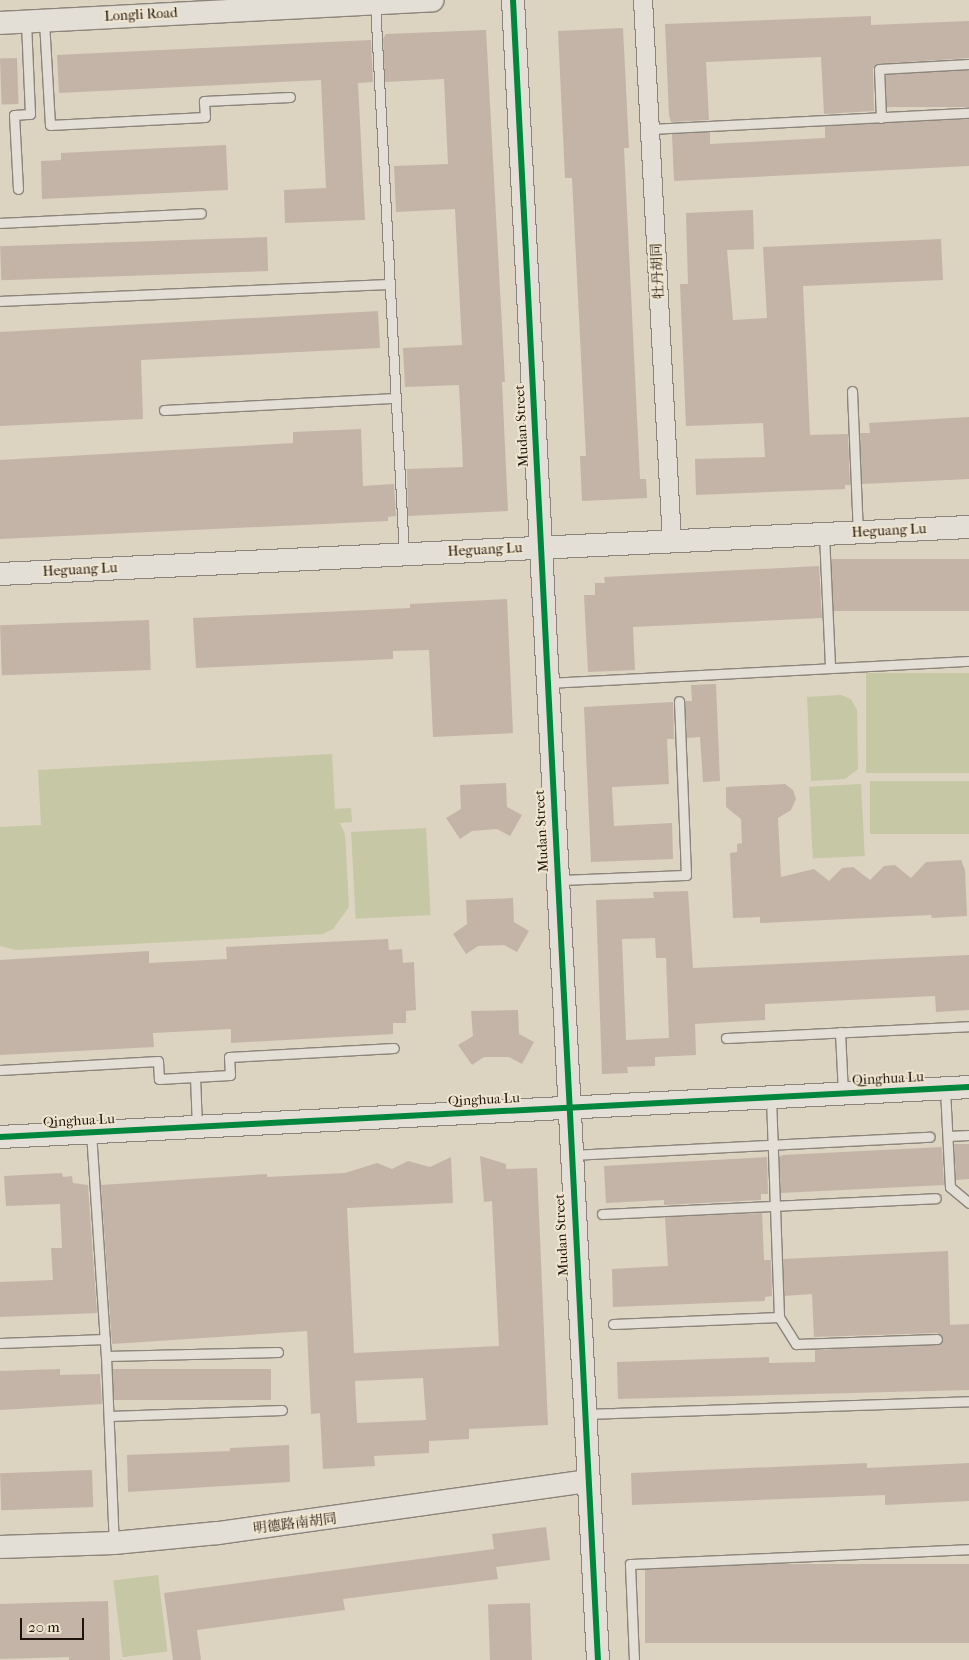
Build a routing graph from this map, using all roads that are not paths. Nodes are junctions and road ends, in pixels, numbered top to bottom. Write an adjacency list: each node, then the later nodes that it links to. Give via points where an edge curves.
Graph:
1 (432, 0): 4 (street, Longli Road)
2 (513, 0): 25 (street, Mudan Street)
3 (643, 0): 12 (street, 牡丹胡同)
4 (375, 3): 5 (street, Longli Road); 16 (lane)
5 (198, 6): 6 (street, Longli Road)
6 (35, 21): 7 (street, Longli Road); 9 (lane, via 50,125 205,117 204,101); 13 (lane, via 30,114 14,115)
7 (0, 23)
8 (969, 64): 11 (lane, via 879,68)
9 (290, 97)
10 (969, 114): 11 (lane)
11 (882, 118): 12 (lane)
12 (650, 129): 24 (street, 牡丹胡同)
13 (18, 188)
14 (201, 214): 15 (lane)
15 (0, 223)
16 (390, 284): 17 (lane); 19 (lane)
17 (0, 301)
18 (852, 391): 22 (lane)
19 (396, 398): 20 (lane); 26 (lane)
20 (164, 410)
21 (969, 527): 22 (street, Heguang Lu)
22 (858, 532): 23 (street, Heguang Lu)
23 (824, 534): 24 (street, Heguang Lu); 29 (lane)
24 (672, 542): 25 (street, Heguang Lu)
25 (540, 548): 26 (street, Heguang Lu); 30 (street, Mudan Street)
26 (404, 554): 27 (street, Heguang Lu)
27 (0, 574)
28 (969, 661): 29 (lane)
29 (830, 668): 30 (lane)
30 (547, 682): 32 (street, Mudan Street)
31 (679, 701): 32 (lane, via 686,874)
32 (556, 880): 43 (street, Mudan Street)
33 (969, 1026): 34 (lane)
34 (840, 1032): 35 (lane); 41 (lane)
35 (726, 1038)
36 (394, 1048): 38 (lane, via 230,1057 230,1075)
37 (0, 1070): 38 (lane, via 158,1061 158,1079)
38 (195, 1077): 44 (lane)
39 (969, 1087): 40 (street, Qinghua Lu)
40 (945, 1088): 41 (street, Qinghua Lu); 47 (lane)
41 (843, 1093): 42 (street, Qinghua Lu)
42 (771, 1097): 43 (street, Qinghua Lu); 50 (lane)
43 (568, 1108): 44 (street, Qinghua Lu); 51 (street, Mudan Street)
44 (197, 1127): 45 (street, Qinghua Lu)
45 (91, 1132): 48 (street, Qinghua Lu); 58 (lane)
46 (969, 1135): 47 (lane)
47 (948, 1136): 53 (lane, via 950,1187)
48 (0, 1137)
49 (930, 1137): 50 (lane)
50 (773, 1145): 51 (lane); 54 (lane)
51 (570, 1155): 65 (street, Mudan Street)
52 (936, 1198): 54 (lane)
53 (969, 1203)
54 (775, 1206): 55 (lane); 56 (lane)
55 (602, 1214)
56 (779, 1318): 57 (lane); 59 (lane, via 796,1344)
57 (613, 1324)
58 (105, 1339): 60 (lane); 62 (lane)
59 (937, 1339)
60 (0, 1343)
61 (278, 1352): 62 (lane)
62 (106, 1356): 66 (lane)
63 (969, 1401): 65 (lane)
64 (282, 1410): 66 (lane)
65 (584, 1414): 67 (street, Mudan Street)
66 (109, 1416): 68 (lane)
67 (588, 1481): 68 (street, 明德路南胡同, via 341,1518); 71 (street, Mudan Street)
68 (114, 1543): 69 (street, 明德路南胡同)
69 (0, 1547)
70 (969, 1549): 72 (lane, via 630,1564)
71 (598, 1660)
72 (634, 1660)

